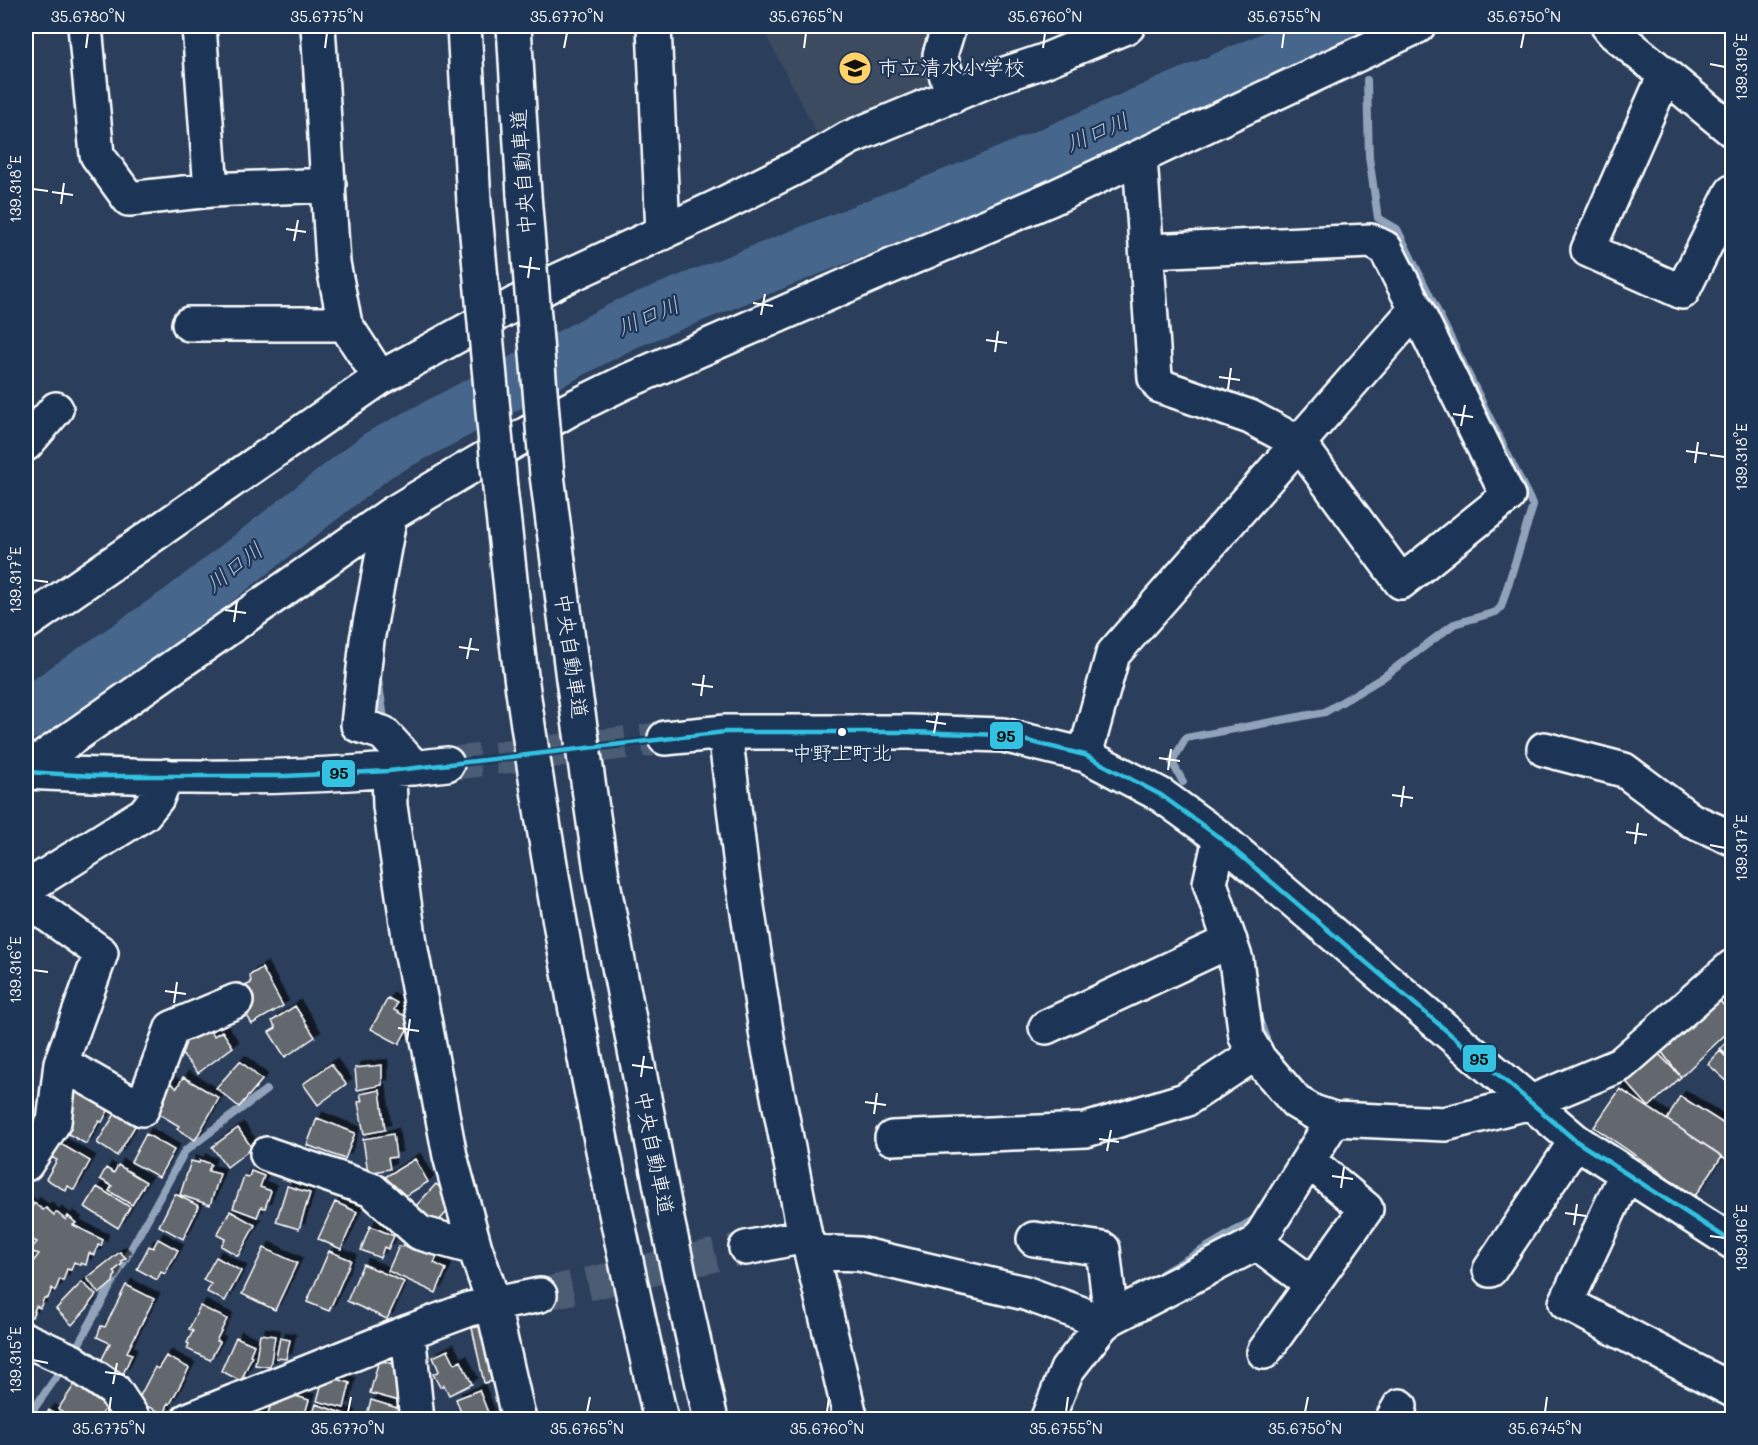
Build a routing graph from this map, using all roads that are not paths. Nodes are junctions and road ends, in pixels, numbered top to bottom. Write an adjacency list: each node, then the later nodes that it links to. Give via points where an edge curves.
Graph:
1 (85, 26): 16 (main road, via 97,155 129,199)
2 (199, 26): 16 (main road)
3 (318, 26): 15 (main road)
4 (464, 26): 74 (main road, bridge, via 474,202 523,690 581,1046)
5 (514, 26): 75 (main road, 中央自動車道, bridge, via 547,475 573,679 602,877 668,1224)
6 (654, 26): 18 (main road)
7 (949, 26): 12 (main road, via 940,55)
8 (1128, 26): 12 (main road)
9 (1418, 26): 14 (main road)
10 (1608, 26): 11 (main road)
11 (1664, 76): 13 (main road); 17 (main road, via 1588,250 1682,292)
12 (953, 96): 18 (main road, via 849,138)
13 (1732, 130)
14 (1140, 157): 19 (main road); 27 (main road, via 607,391)
15 (329, 185): 16 (main road); 22 (main road, via 333,263)
16 (211, 190)
17 (1732, 192)
18 (663, 233): 23 (main road, via 557,281)
19 (1148, 251): 20 (main road, via 1371,241 1385,248); 25 (main road, via 1155,378 1160,386 1250,417)
20 (1416, 309): 25 (main road); 25 (main road, via 1508,496 1401,582)
21 (189, 324): 22 (main road)
22 (345, 324): 23 (main road)
23 (380, 378): 28 (main road)
24 (56, 409): 26 (main road)
25 (1299, 443): 32 (main road, via 1113,654)
26 (26, 444)
27 (390, 515): 34 (main road, via 367,640 358,725 383,733); 35 (main road)
28 (26, 623)
29 (725, 732): 30 (main road); 32 (main road, via 1003,735); 57 (main road, via 768,1044)
30 (664, 738)
31 (1544, 749): 38 (main road, via 1624,770 1691,820)
32 (1085, 755): 37 (main road, via 1161,795)
33 (447, 764): 34 (main road)
34 (402, 769): 36 (main road, via 285,776); 59 (main road, via 390,806 411,950 450,1156)
35 (26, 771): 36 (main road)
36 (166, 776): 39 (main road, via 158,798 144,814)
37 (1220, 838): 41 (main road, via 1210,883); 47 (main road)
38 (1732, 838)
39 (26, 888)
40 (26, 899): 46 (main road, via 101,953)
41 (1230, 941): 44 (main road); 45 (main road, via 1246,1037)
42 (1732, 968): 47 (main road, via 1620,1065)
43 (236, 1001): 46 (main road, via 172,1028 142,1109)
44 (1046, 1026)
45 (1256, 1053): 48 (main road, via 1296,1102); 49 (main road, via 1185,1100 1086,1130)
46 (61, 1063): 53 (main road, via 54,1122)
47 (1530, 1102): 48 (main road, via 1445,1124); 50 (main road)
48 (1334, 1119): 52 (main road)
49 (892, 1138)
50 (1576, 1141): 54 (main road); 61 (main road)
51 (267, 1154): 59 (main road, via 372,1190 420,1233)
52 (1309, 1161): 58 (main road); 62 (main road, via 1366,1209)
53 (26, 1164)
54 (1626, 1174): 56 (main road); 69 (main road, via 1566,1303)
55 (1034, 1239): 65 (main road, via 1103,1249)
56 (1732, 1242)
57 (808, 1244): 60 (main road); 65 (main road, via 1025,1293); 76 (main road)
58 (1257, 1244): 62 (main road); 65 (main road)
59 (475, 1248): 64 (main road)
60 (746, 1248)
61 (1490, 1270)
62 (1312, 1284): 68 (main road)
63 (540, 1295): 64 (main road)
64 (493, 1304): 66 (main road); 73 (main road)
65 (1106, 1322): 77 (main road, via 1067,1370)
66 (408, 1332): 71 (main road); 72 (main road)
67 (26, 1340): 70 (main road, via 72,1361 114,1390)
68 (1264, 1352)
69 (1732, 1390)
70 (134, 1419)
71 (188, 1419)
72 (417, 1419)
73 (519, 1419)
74 (660, 1419)
75 (711, 1419)
76 (851, 1419)
77 (1047, 1419)

